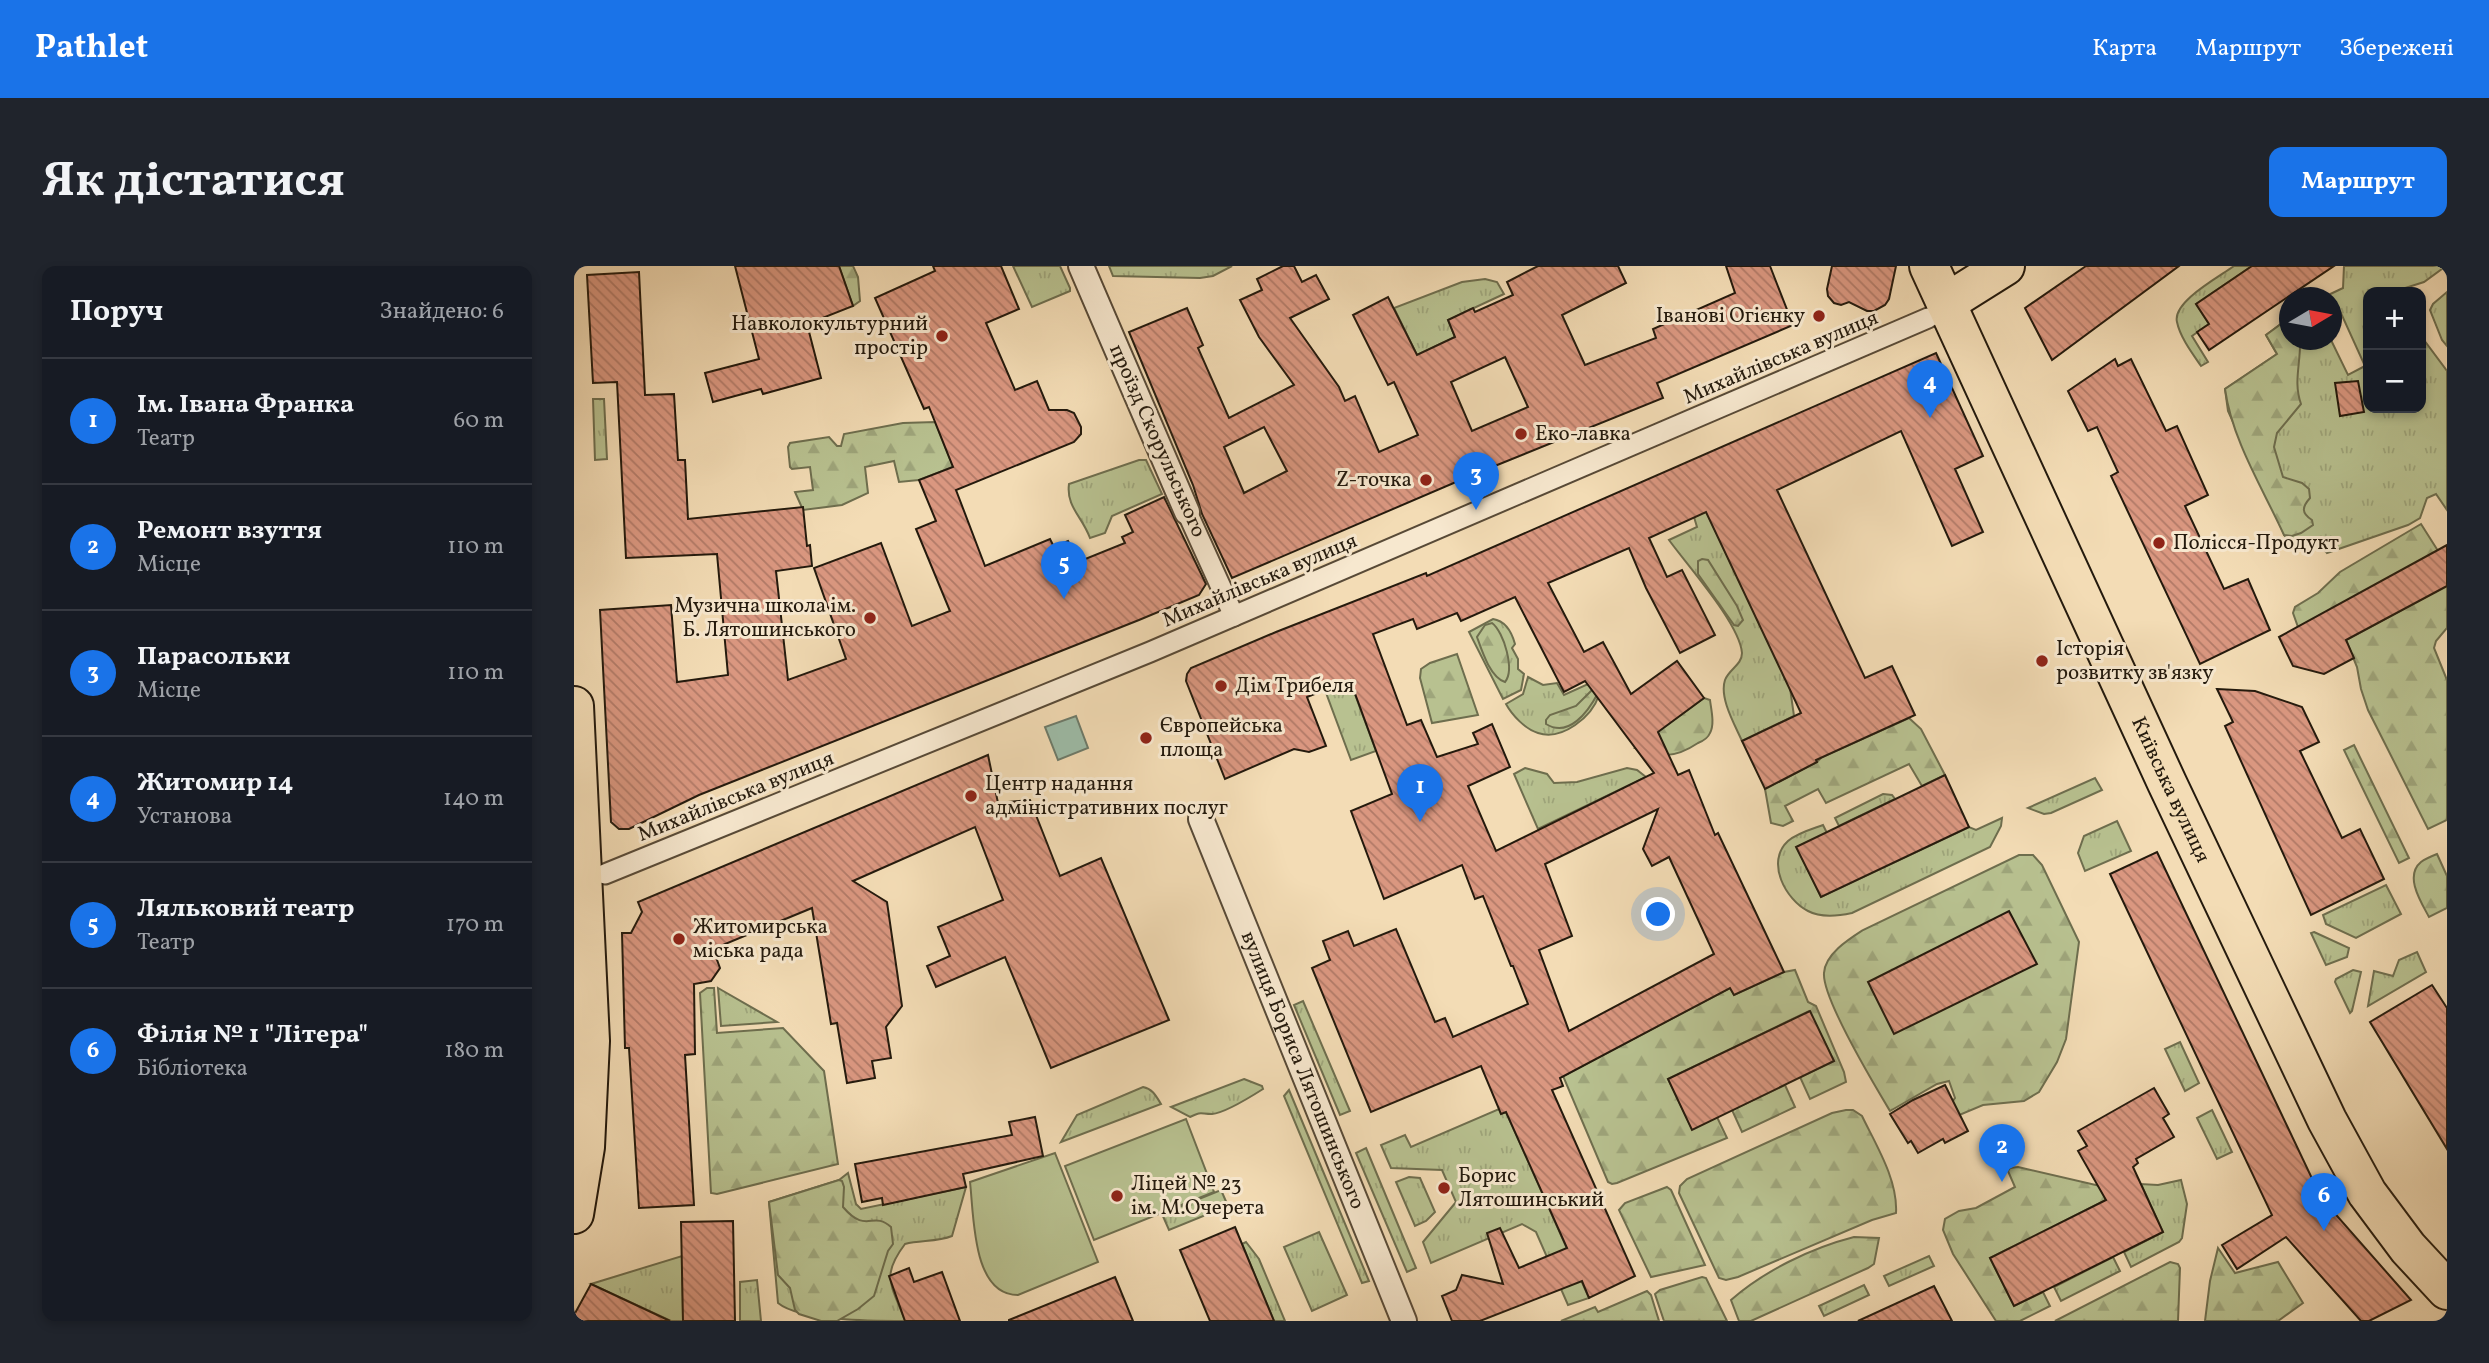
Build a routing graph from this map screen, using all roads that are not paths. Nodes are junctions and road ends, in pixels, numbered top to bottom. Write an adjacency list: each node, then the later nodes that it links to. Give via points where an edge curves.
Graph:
1 (1081, 266): 5 (street, проїзд Скорульського)
2 (1929, 266): 4 (main road, Київська вулиця)
3 (2005, 266): 4 (main road)
4 (1945, 295): 6 (street, Михайлівська вулиця); 11 (main road, Київська вулиця, via 2342,1109 2384,1184); 12 (main road, Київська вулиця, via 2167,783 2327,1120 2373,1201)
5 (1187, 512): 6 (street, проїзд Скорульського)
6 (1234, 616): 9 (street, Михайлівська вулиця)
7 (574, 706): 10 (main road, via 590,1052 585,1147)
8 (1201, 819): 13 (street, вулиця Бориса Лятошинського)
9 (605, 874)
10 (574, 1214)
11 (2447, 1262)
12 (2447, 1290)
13 (1404, 1321)

